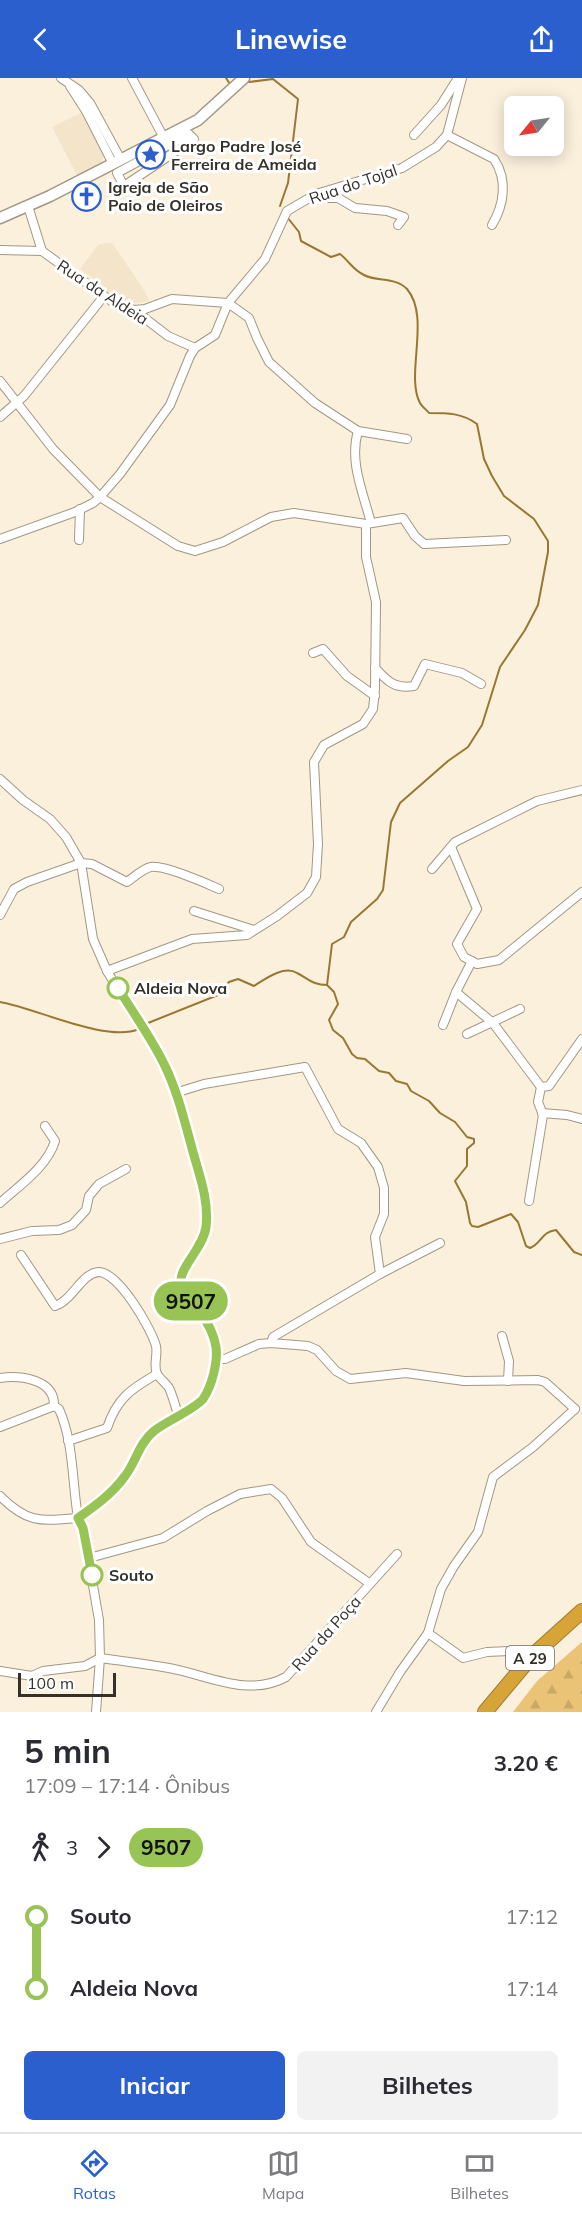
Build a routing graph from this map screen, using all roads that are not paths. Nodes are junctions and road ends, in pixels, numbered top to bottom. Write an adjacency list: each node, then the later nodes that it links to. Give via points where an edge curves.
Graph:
1 (132, 78): 7 (street)
2 (244, 78): 7 (main road, via 198,120)
3 (460, 78): 5 (street); 6 (street)
4 (64, 80): 10 (street, via 90,103)
5 (414, 135)
6 (447, 135): 12 (street, Rua do Tojal, via 420,159 402,168); 16 (street, via 494,159 498,166 504,189)
7 (166, 142): 8 (street); 8 (street, via 189,134 194,139); 9 (street); 10 (main road)
8 (172, 154): 11 (street)
9 (147, 157): 11 (street); 11 (street, via 117,173 124,186)
10 (117, 162): 13 (main road)
11 (153, 167)
12 (316, 194): 15 (street, via 338,198 355,208 387,211 404,218); 20 (street, Rua do Tojal, via 283,215 265,259)
13 (28, 206): 14 (main road); 18 (street)
14 (0, 218)
15 (398, 225)
16 (492, 225)
17 (0, 250): 18 (street)
18 (42, 251): 19 (street, Rua da Aldeia)
19 (104, 296): 21 (street, Rua da Aldeia); 24 (street)
20 (228, 303): 21 (street, via 172,299); 22 (street, Rua do Tojal, via 215,335); 26 (street, via 249,318 269,362 315,403)
21 (134, 310): 22 (street, Rua da Aldeia, via 168,336)
22 (195, 348): 28 (street, Rua do Tojal, via 170,405)
23 (0, 381): 24 (street)
24 (17, 402): 25 (street); 28 (street, via 53,449)
25 (0, 417)
26 (358, 431): 27 (street); 30 (street, via 355,465)
27 (407, 439)
28 (100, 497): 29 (street, Rua do Tojal); 30 (street, via 168,541 195,551 271,518 294,513)
29 (80, 509): 31 (street, Rua do Tojal); 32 (street)
30 (369, 523): 33 (street, via 403,518 424,544); 35 (street, via 366,557 376,602)
31 (0, 539)
32 (79, 540)
33 (506, 540)
34 (313, 653): 37 (street, via 323,649 347,676)
35 (375, 669): 36 (street, via 391,685 402,688 414,686 425,664 462,674); 37 (street)
36 (481, 684)
37 (375, 696): 47 (street, via 373,710 363,724 324,745 314,762 318,844 316,877 308,893)
38 (0, 779): 41 (street, via 51,819)
39 (582, 790): 40 (street, via 537,801)
40 (451, 847): 42 (street); 48 (street, via 477,909 457,944 464,957)
41 (81, 863): 43 (street, via 92,864 128,882 150,867 157,867); 46 (street, via 15,889); 49 (street, via 93,939)
42 (432, 869)
43 (219, 889)
44 (582, 892): 48 (street, via 499,960 477,964)
45 (194, 911): 47 (street)
46 (0, 915)
47 (254, 930): 49 (street, via 192,939)
48 (472, 961): 50 (street)
49 (107, 971): 57 (street, via 151,1041)
50 (456, 992): 52 (street); 53 (street)
51 (520, 1009): 52 (street)
52 (491, 1021): 54 (street); 56 (street)
53 (444, 1025)
54 (467, 1034)
55 (582, 1040): 56 (street, via 549,1086)
56 (542, 1087): 58 (street, via 538,1102)
57 (176, 1093): 67 (street, via 204,1084 305,1067 338,1129 361,1143 378,1167 384,1188 384,1214 375,1237); 70 (street, via 205,1193 206,1227 200,1246 182,1273 182,1289 212,1332)
58 (542, 1113): 59 (street); 62 (street)
59 (582, 1119)
60 (45, 1126): 63 (street, via 55,1141 52,1150 43,1164)
61 (126, 1169): 64 (street, via 99,1184 88,1196 86,1210 72,1225)
62 (529, 1201)
63 (0, 1203)
64 (0, 1239)
65 (440, 1243): 67 (street)
66 (21, 1255): 71 (street, via 55,1306 62,1304 91,1274 107,1274 145,1322 156,1347)
67 (380, 1274): 69 (street, via 273,1337)
68 (502, 1336): 73 (street, via 509,1361)
69 (271, 1343): 70 (street); 73 (street, via 317,1350 336,1371 350,1379 406,1373 464,1381)
70 (216, 1359): 76 (street, via 203,1399 194,1408)
71 (157, 1374): 76 (street, via 168,1387); 78 (street, via 132,1388 112,1413 107,1428)
72 (0, 1378): 74 (street, via 32,1378 47,1389 55,1400)
73 (508, 1381): 75 (street, via 545,1382)
74 (54, 1406): 77 (street); 78 (street, via 62,1415)
75 (578, 1408): 86 (street, via 493,1477 478,1532 441,1590)
76 (178, 1414): 80 (street, via 152,1432 127,1475 108,1496)
77 (0, 1428)
78 (68, 1441): 80 (street)
79 (0, 1496): 80 (street, via 27,1518)
80 (78, 1518): 82 (street)
81 (397, 1554): 83 (street, Rua da Poça)
82 (89, 1558): 83 (street, via 163,1538 240,1494 271,1489 282,1498 311,1542); 88 (street, via 99,1620)
83 (369, 1583): 88 (street, Rua da Poça, via 286,1677 275,1683 244,1686 171,1668)
84 (582, 1611): 94 (highway, A 29, via 531,1657)
85 (582, 1623): 95 (highway, A 29, via 538,1664)
86 (428, 1633): 87 (street, via 462,1658); 93 (street)
87 (509, 1650)
88 (100, 1658): 89 (street); 91 (street)
89 (85, 1666): 90 (street, via 32,1676); 91 (street)
90 (0, 1671)
91 (98, 1677): 92 (street)
92 (96, 1712)
93 (376, 1712)
94 (485, 1712)
95 (496, 1712)

